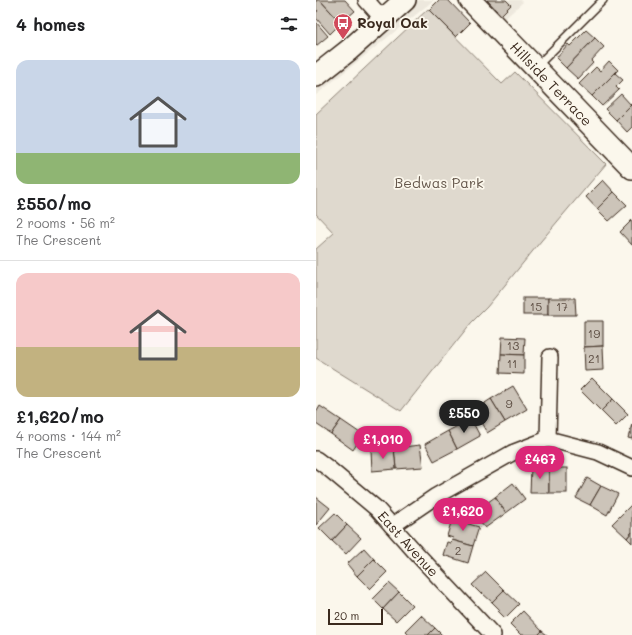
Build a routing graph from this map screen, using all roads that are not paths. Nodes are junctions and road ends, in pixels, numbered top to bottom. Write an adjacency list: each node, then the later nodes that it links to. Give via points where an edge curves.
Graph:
1 (366, 0): 5 (street)
2 (405, 0): 5 (street)
3 (470, 0): 6 (street, Hillside Terrace)
4 (603, 0): 6 (lane)
5 (384, 19): 7 (street)
6 (534, 68): 8 (street, Hillside Terrace)
7 (316, 76)
8 (632, 168)
9 (550, 357): 10 (street)
10 (548, 439): 12 (street, via 598,452); 13 (street, via 512,452 436,496)
11 (316, 460): 13 (street, East Avenue, via 377,509)
12 (632, 468)
13 (392, 526): 14 (street, East Avenue)
14 (494, 635)

